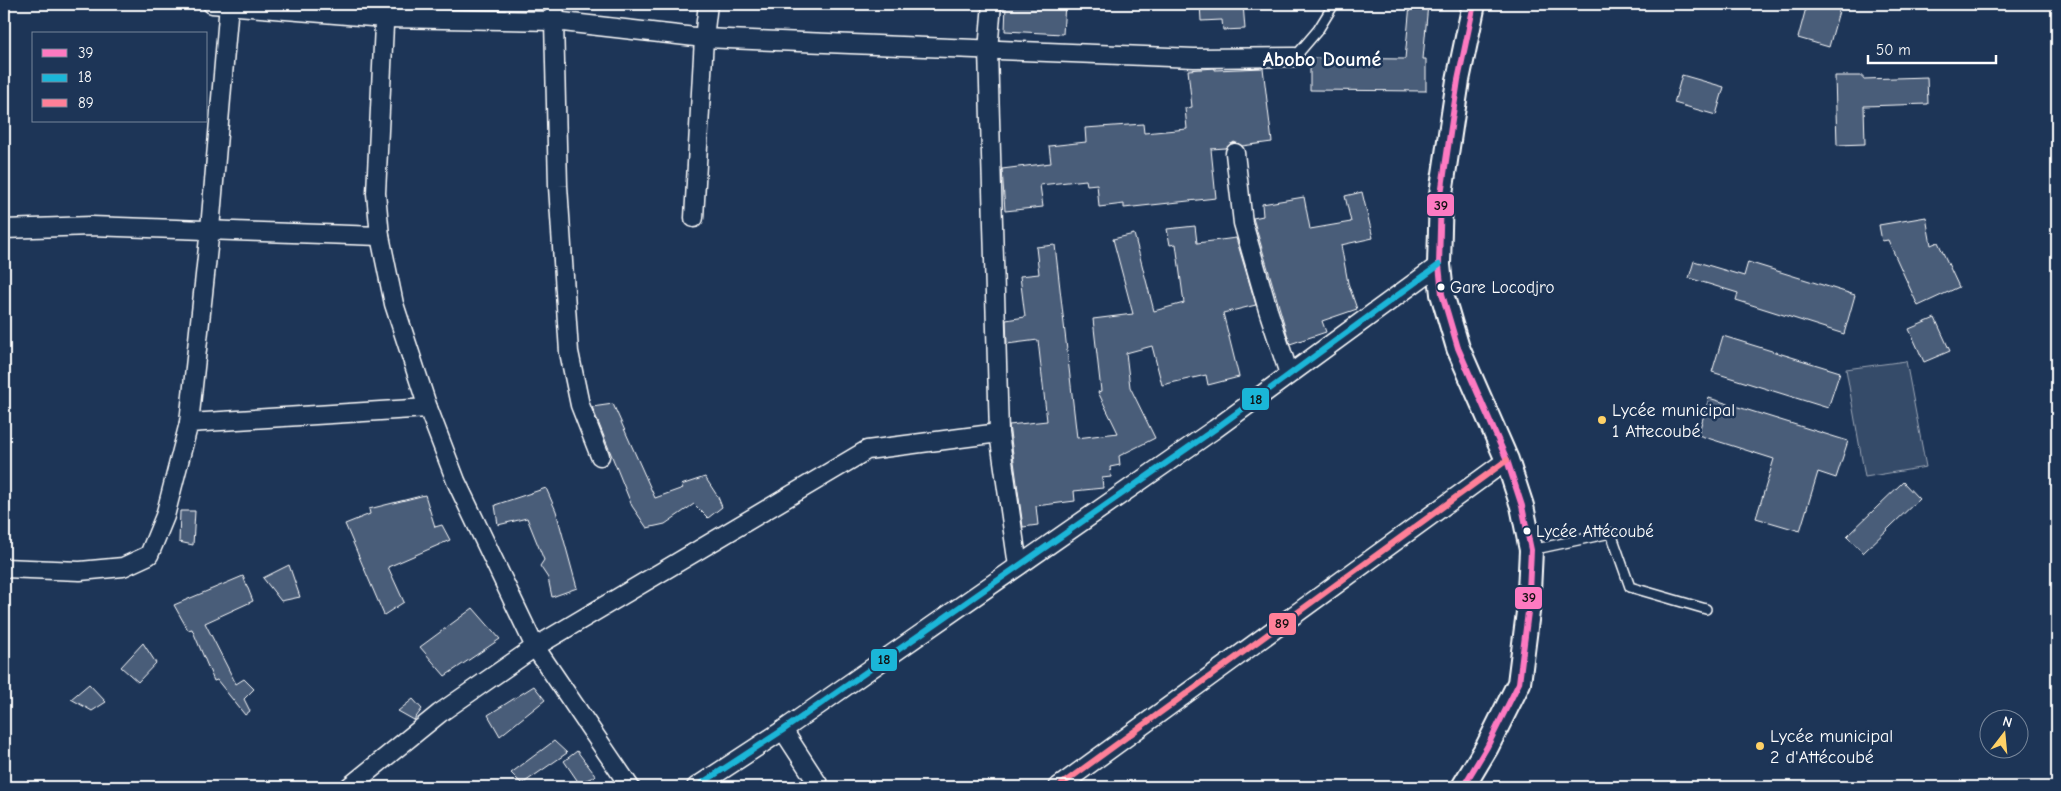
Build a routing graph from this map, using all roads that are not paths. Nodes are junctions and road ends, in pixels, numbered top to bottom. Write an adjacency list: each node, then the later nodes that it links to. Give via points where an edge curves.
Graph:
1 (223, 4): 6 (street); 14 (street)
2 (708, 4): 8 (street)
3 (992, 4): 9 (street)
4 (1334, 4): 10 (lane, via 1318,30)
5 (1474, 4): 16 (street, via 1458,80 1441,194)
6 (385, 11): 7 (street); 15 (street, via 376,193)
7 (554, 12): 8 (street); 21 (street, via 558,186 569,352 580,405)
8 (704, 38): 9 (street); 12 (street)
9 (988, 50): 10 (street, via 1194,58); 20 (street)
10 (1295, 57)
11 (1236, 153): 17 (street, via 1243,223)
12 (694, 218)
13 (4, 229): 14 (street, via 91,226)
14 (210, 229): 15 (street); 19 (street)
15 (380, 236): 18 (street, via 394,304)
16 (1439, 265): 17 (street); 22 (street, via 1442,294 1458,348)
17 (1289, 374): 24 (street)
18 (428, 408): 19 (street); 27 (street, via 456,480)
19 (189, 423): 25 (street, via 165,516 149,555 123,566 80,571)
20 (999, 433): 24 (street); 27 (street, via 867,450)
21 (600, 456)
22 (1508, 460): 23 (street); 33 (street)
23 (1531, 550): 26 (lane, via 1611,533 1630,587); 34 (street, via 1528,612 1519,683 1488,747)
24 (1018, 566): 28 (street)
25 (4, 568)
26 (1706, 609)
27 (535, 647): 29 (street, via 440,713); 30 (street)
28 (783, 730): 31 (street); 32 (street)
29 (350, 787)
30 (630, 787)
31 (696, 787)
32 (820, 787)
33 (1058, 787)
34 (1463, 787)

